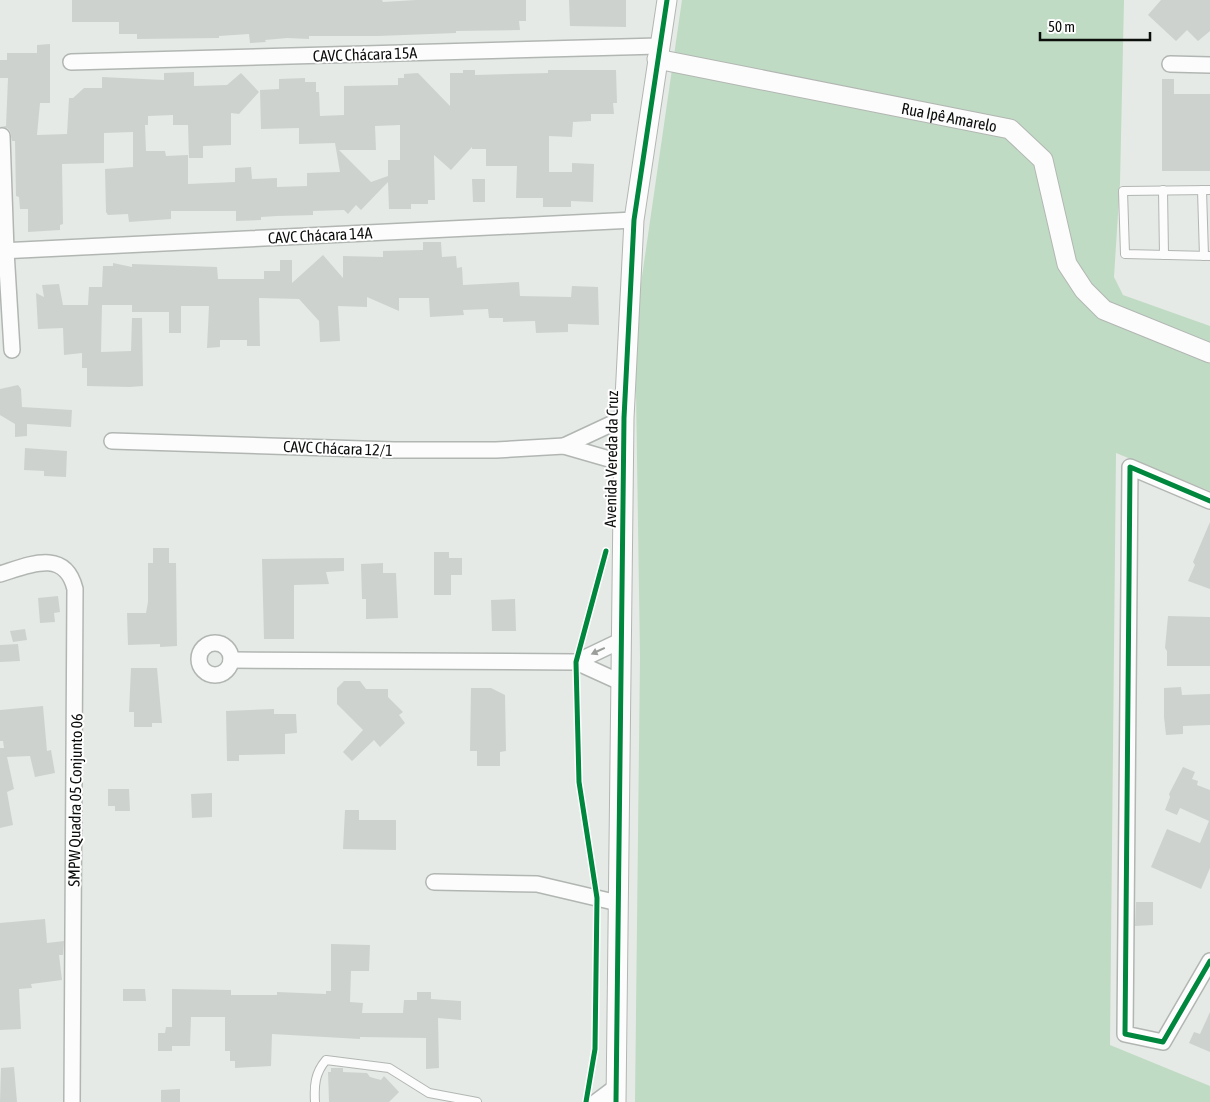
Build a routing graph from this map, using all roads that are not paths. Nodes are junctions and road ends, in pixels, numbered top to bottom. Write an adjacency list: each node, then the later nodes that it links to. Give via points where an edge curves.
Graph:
1 (667, 0): 2 (street, Avenida Vereda da Cruz)
2 (662, 27): 3 (street, Avenida Vereda da Cruz); 6 (street)
3 (658, 53): 4 (street, CAVC Chácara 15A); 6 (street, Rua Ipê Amarelo); 8 (street, Avenida Vereda da Cruz)
4 (71, 62)
5 (1170, 64): 7 (street)
6 (684, 65): 8 (street, via 663,73); 17 (street, Rua Ipê Amarelo, via 1010,129 1043,160 1067,264 1084,290 1104,310)
7 (1210, 65)
8 (652, 87): 12 (street, Avenida Vereda da Cruz)
9 (2, 136): 13 (street)
10 (1163, 190): 11 (lane); 14 (lane); 14 (lane, via 1124,191 1124,200 1125,254)
11 (1206, 190): 15 (lane)
12 (634, 220): 13 (street, CAVC Chácara 14A); 18 (street, Avenida Vereda da Cruz)
13 (3, 251): 16 (street)
14 (1164, 255): 15 (lane)
15 (1207, 256)
16 (12, 350)
17 (1210, 353)
18 (624, 418): 20 (street, CAVC Chácara 12/1); 21 (street, Avenida Vereda da Cruz)
19 (112, 441): 20 (street, CAVC Chácara 12/1, via 394,450)
20 (564, 446): 21 (street, CAVC Chácara 12/1)
21 (623, 463): 24 (street, Avenida Vereda da Cruz)
22 (1210, 501): 30 (street, via 1130,466 1125,1034 1164,1042)
23 (0, 574): 32 (street, SMPW Quadra 05 Conjunto 06, via 54,562 70,573 75,589)
24 (620, 641): 26 (street, one-way to 26); 27 (street, Avenida Vereda da Cruz)
25 (231, 660): 25 (street, via 223,674 211,676 202,670 195,658 202,648 218,643 228,649); 26 (street)
26 (576, 662): 27 (street)
27 (620, 682): 29 (street, Avenida Vereda da Cruz)
28 (434, 882): 29 (street, via 537,884)
29 (618, 903): 31 (street, Avenida Vereda da Cruz)
30 (1210, 961)
31 (616, 1095): 35 (street)
32 (72, 1102)
33 (314, 1102): 34 (lane, via 318,1070 326,1060 389,1068 429,1093)
34 (477, 1102)
35 (596, 1102)

